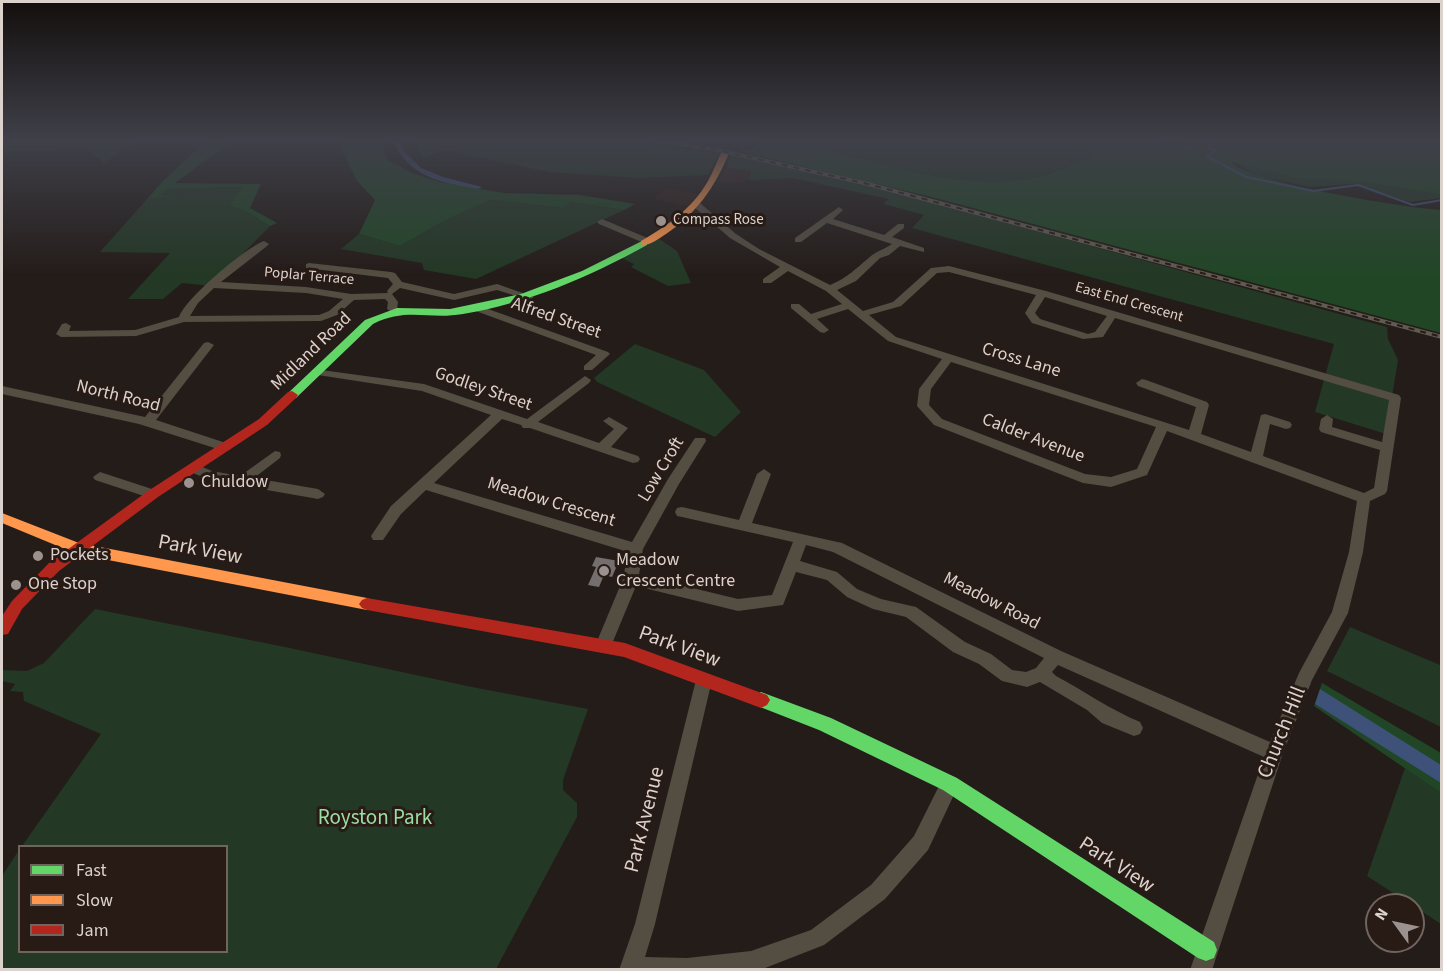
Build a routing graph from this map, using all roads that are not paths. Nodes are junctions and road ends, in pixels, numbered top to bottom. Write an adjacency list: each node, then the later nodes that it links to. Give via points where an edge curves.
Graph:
1 (711, 185): 2 (main road)
2 (697, 205): 9 (main road); 14 (street, Cross Lane, via 733,236)
3 (839, 210): 4 (street)
4 (828, 220): 7 (street); 8 (street)
5 (602, 222): 9 (street)
6 (901, 226): 7 (street)
7 (885, 238): 10 (street)
8 (798, 240)
9 (647, 241): 21 (main road, via 573,281)
10 (899, 243): 12 (street); 18 (street, via 877,256 852,279)
11 (264, 244): 17 (street)
12 (921, 250)
13 (309, 266): 16 (street, via 391,275)
14 (787, 267): 15 (street); 18 (street, Cross Lane)
15 (767, 281)
16 (398, 284): 21 (street, via 454,297 497,287); 22 (street)
17 (213, 285): 20 (street, Poplar Terrace, via 306,290); 29 (street, via 186,310)
18 (830, 289): 23 (street, Cross Lane)
19 (1042, 293): 26 (street, East End Crescent, via 949,269 934,270 897,304); 27 (street, East End Crescent); 27 (street, via 1030,313 1036,321 1087,336 1099,335)
20 (351, 297): 22 (street, Poplar Terrace); 29 (street, via 321,318)
21 (529, 297): 25 (main road)
22 (390, 303): 25 (main road, via 443,313); 35 (main road, Midland Road)
23 (850, 304): 26 (street, Cross Lane); 28 (street)
24 (795, 306): 28 (street)
25 (477, 308): 34 (street, Alfred Street, via 604,354)
26 (863, 314): 33 (street, Cross Lane, via 892,339)
27 (1113, 314): 49 (street, East End Crescent, via 1395,398)
28 (809, 318): 31 (street)
29 (183, 319): 30 (street, via 136,333 61,334)
30 (66, 326)
31 (824, 330)
32 (208, 345): 41 (street)
33 (949, 357): 43 (street, Cross Lane); 43 (street, Calder Avenue, via 925,389 922,406 938,422 1083,478 1111,482 1142,472)
34 (588, 368)
35 (318, 370): 39 (street, Godley Street, via 423,388); 48 (main road, Midland Road, via 271,416)
36 (585, 380): 44 (street)
37 (1142, 384): 46 (street, via 1203,405)
38 (2, 390): 41 (street, North Road)
39 (500, 414): 44 (street, Godley Street); 58 (street)
40 (1327, 418): 49 (street, via 1325,429)
41 (149, 421): 48 (street, North Road)
42 (609, 421): 50 (street, via 627,430)
43 (1163, 424): 46 (street, Cross Lane)
44 (527, 425): 50 (street, Godley Street)
45 (1286, 425): 52 (street, via 1265,418)
46 (1194, 435): 52 (street, Cross Lane)
47 (700, 441): 68 (street, Low Croft)
48 (224, 447): 54 (main road, Midland Road)
49 (1388, 448): 61 (street, via 1380,491)
50 (601, 449): 53 (street, Godley Street)
51 (275, 455): 57 (street)
52 (1256, 457): 61 (street, Cross Lane)
53 (633, 459)
54 (193, 468): 57 (street); 59 (main road, Midland Road)
55 (764, 474): 64 (street)
56 (100, 477): 59 (street)
57 (243, 480): 60 (street)
58 (425, 485): 65 (street, via 396,510); 68 (street, Meadow Crescent)
59 (153, 494): 67 (main road, Midland Road)
60 (318, 494)
61 (1364, 498): 78 (street, Church Hill, via 1356,552 1340,613 1305,678)
62 (682, 512): 64 (street, Meadow Road)
63 (2, 518): 67 (main road, Park View)
64 (744, 526): 66 (street, Meadow Road)
65 (378, 536)
66 (801, 539): 69 (street); 74 (street, Meadow Road, via 837,547)
67 (77, 548): 71 (main road, Midland Road); 73 (main road, Park View)
68 (636, 549): 70 (street)
69 (792, 565): 70 (street, via 778,601 738,605); 75 (street, via 832,576 852,593 878,605 910,612 1008,676 1027,680)
70 (631, 579): 73 (street)
71 (9, 605): 72 (main road, Midland Road)
72 (2, 629)
73 (603, 646): 76 (main road, Park View, via 625,650)
74 (1055, 656): 75 (street); 78 (street, Meadow Road)
75 (1042, 673): 77 (street, via 1108,717)
76 (704, 680): 79 (main road, Park View, via 825,724); 81 (street, Park Avenue, via 645,924)
77 (1134, 728)
78 (1274, 753): 80 (street, Church Hill)
79 (950, 784): 80 (main road, Park View, via 1138,904); 81 (street, via 921,843 878,892 817,938 751,962 687,969)
80 (1203, 960)
81 (630, 969)

